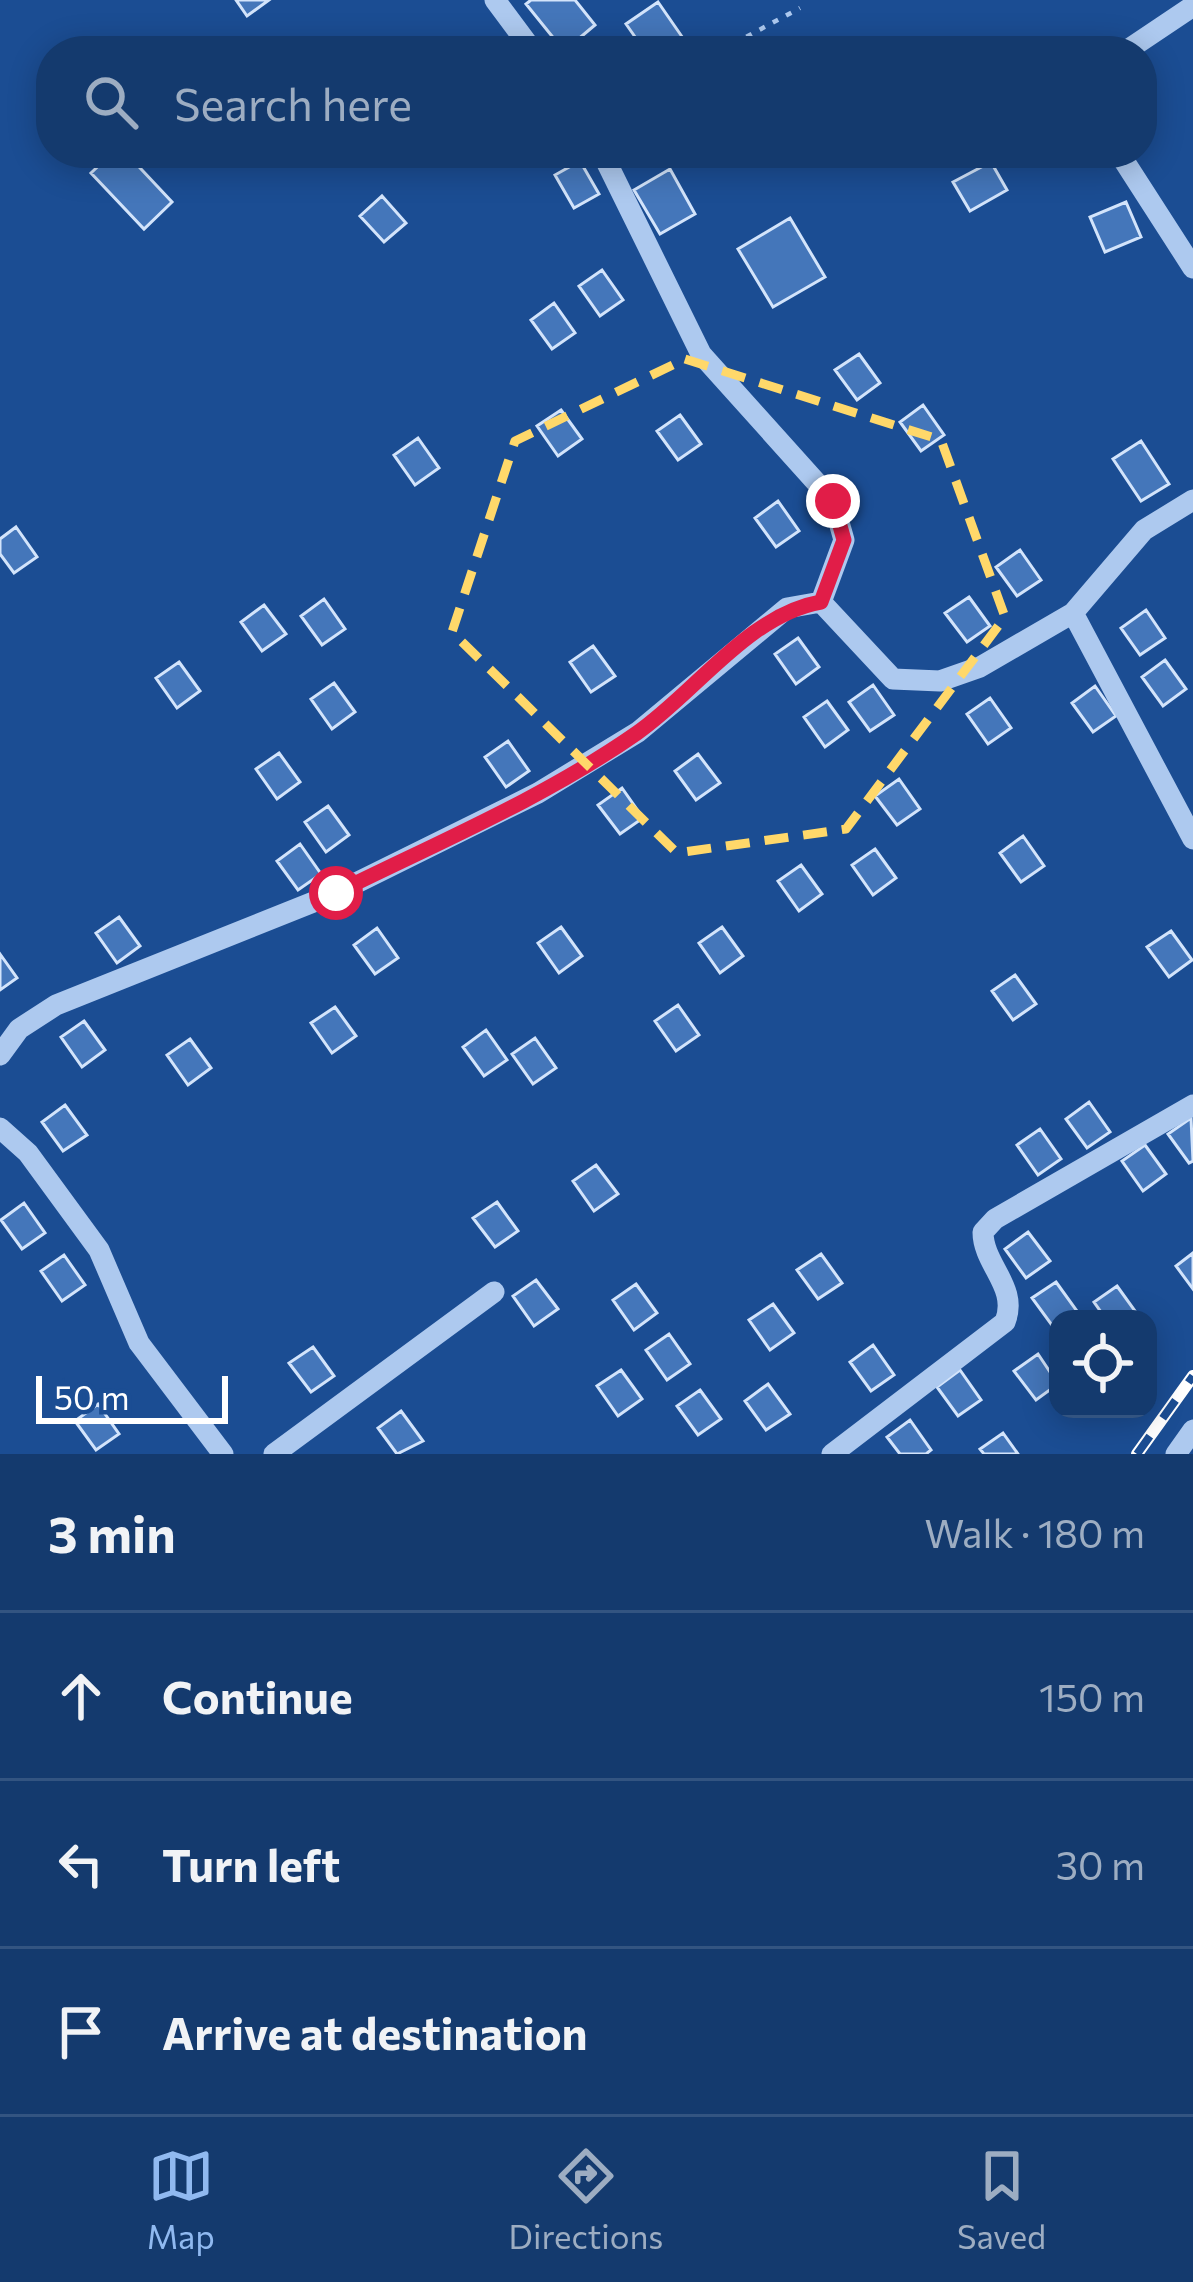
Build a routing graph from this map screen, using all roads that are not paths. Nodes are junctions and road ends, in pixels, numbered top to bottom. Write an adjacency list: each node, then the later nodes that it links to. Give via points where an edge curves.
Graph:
1 (495, 0): 3 (street)
2 (1193, 6): 4 (street)
3 (522, 36)
4 (1148, 36)
5 (609, 168): 9 (street, via 701,354 833,501 844,540)
6 (1129, 168): 7 (street)
7 (1193, 268)
8 (1193, 500): 10 (street, via 1144,530)
9 (821, 602): 10 (street, via 893,679 940,681 980,667); 12 (street, via 787,608 638,732 538,794 336,893 56,1005 19,1029)
10 (1073, 613): 11 (street)
11 (1193, 839)
12 (0, 1055)
13 (1193, 1105): 19 (street, via 995,1220 983,1244 1007,1289 1005,1322)
14 (0, 1128): 17 (street, via 99,1250 139,1342)
15 (494, 1292): 18 (street)
16 (1193, 1430): 20 (street)
17 (223, 1454)
18 (274, 1454)
19 (832, 1454)
20 (1176, 1454)

